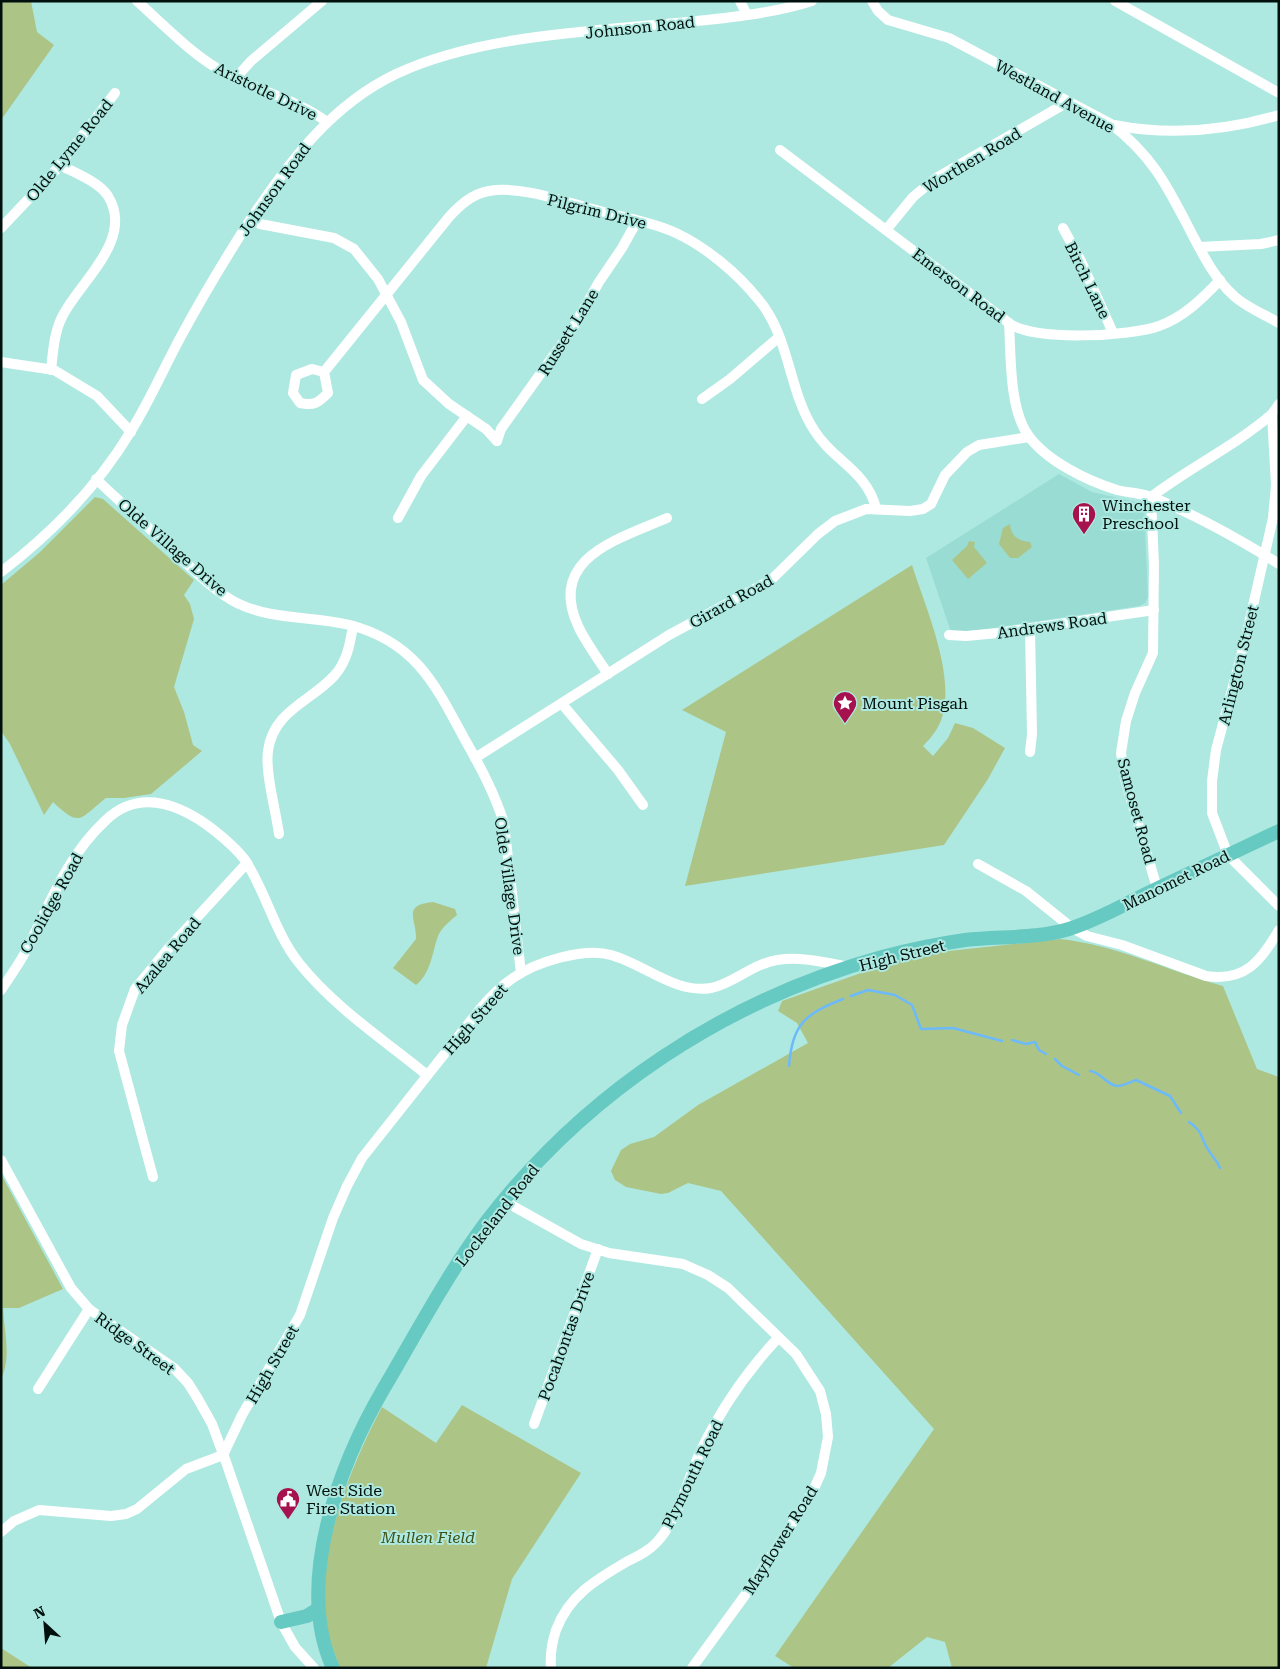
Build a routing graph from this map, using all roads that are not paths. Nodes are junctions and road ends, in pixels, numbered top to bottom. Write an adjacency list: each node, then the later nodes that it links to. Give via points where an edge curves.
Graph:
1 (322, 1): 8 (street, via 251,61)
2 (740, 1): 7 (street)
3 (812, 1): 7 (street, Johnson Road)
4 (872, 1): 11 (street, Westland Avenue, via 888,20 949,38)
5 (1115, 1): 10 (street)
6 (141, 3): 8 (street, Aristotle Drive, via 208,63)
7 (747, 15): 13 (street, Johnson Road, via 564,35 464,50 394,75 361,94)
8 (235, 79): 13 (street, Aristotle Drive, via 300,104)
9 (116, 93): 16 (street, Olde Lyme Road)
10 (1279, 93)
11 (1068, 102): 14 (street, Westland Avenue); 21 (street, Worthen Road, via 936,178 913,197)
12 (1279, 115): 14 (street, via 1236,126 1194,130 1147,131)
13 (327, 122): 17 (street, Johnson Road, via 289,163)
14 (1111, 124): 23 (street, Westland Avenue, via 1142,150 1156,169)
15 (780, 150): 21 (street, Emerson Road)
16 (60, 165): 19 (street, Olde Lyme Road); 31 (street, via 107,195 116,225 106,253 62,318)
17 (251, 220): 25 (street, via 334,238 362,258 378,279); 37 (street, Johnson Road, via 200,302)
18 (637, 220): 25 (street, Pilgrim Drive, via 520,192 488,191 461,204); 29 (street, Pilgrim Drive, via 677,234 708,253 758,298); 36 (street, Russett Lane, via 571,331 501,429 497,441 489,431)
19 (1, 228)
20 (1063, 228): 28 (street, Birch Lane)
21 (886, 230): 27 (street, Emerson Road)
22 (1279, 240): 23 (street)
23 (1199, 247): 24 (street, Westland Avenue)
24 (1220, 280): 26 (street, Westland Avenue, via 1232,295); 28 (street, via 1186,312 1160,326)
25 (385, 295): 32 (street, Pilgrim Drive); 36 (street, via 401,322 423,380 441,398)
26 (1279, 323)
27 (1010, 324): 28 (street, via 1029,331 1075,336); 38 (street, Emerson Road, via 1018,412)
28 (1113, 333)
29 (779, 337): 33 (street); 42 (street, Pilgrim Drive, via 810,424 831,451 863,479)
30 (1, 362): 31 (street)
31 (51, 370): 37 (street, via 96,396)
32 (324, 372)
33 (702, 399)
34 (1279, 404): 35 (street)
35 (1272, 414): 39 (street, Arlington Street); 41 (street, via 1242,439)
36 (467, 416): 43 (street, via 421,476)
37 (131, 432): 40 (street, Johnson Road)
38 (1029, 437): 41 (street, Emerson Road, via 1061,464 1091,481); 42 (street, Girard Road, via 979,445 967,452 945,475 931,504 923,509)
39 (1276, 446): 45 (street, Arlington Street, via 1273,518)
40 (96, 479): 47 (street, Johnson Road, via 57,525); 49 (street, Olde Village Drive, via 191,568 237,603 262,612)
41 (1151, 497): 45 (street, Emerson Road, via 1232,535); 48 (street, Samoset Road)
42 (876, 508): 52 (street, Girard Road, via 835,521 771,580 669,635)
43 (398, 518)
44 (667, 518): 52 (street, via 596,550 581,566 573,584 576,621)
45 (1264, 555): 46 (street, Emerson Road); 59 (street, Arlington Street, via 1216,750 1212,781 1212,813)
46 (1279, 564)
47 (2, 572)
48 (1154, 610): 50 (street, Andrews Road); 62 (street, Samoset Road, via 1153,653 1135,693 1121,752 1125,779)
49 (353, 626): 55 (street, Olde Village Drive, via 389,641 426,672 443,696); 58 (street, via 347,654 335,676 286,713 272,734 268,766)
50 (1030, 628): 51 (street, Andrews Road, via 966,636); 54 (street)
51 (949, 634)
52 (608, 674): 53 (street, Girard Road)
53 (562, 704): 55 (street, Girard Road); 56 (street)
54 (1030, 752)
55 (475, 758): 67 (street, Olde Village Drive, via 490,785 504,824)
56 (643, 805)
57 (1279, 831): 59 (main road, Manomet Road)
58 (279, 834)
59 (1228, 855): 62 (main road, Manomet Road); 63 (street, Arlington Street)
60 (247, 864): 68 (street, Coolidge Road, via 225,839 181,808 147,803 121,809 94,831 70,864 29,946); 69 (street, Coolidge Road, via 298,962 334,999); 71 (street, Azalea Road, via 135,989 122,1025 119,1051)
61 (978, 864): 64 (street, via 1026,891)
62 (1157, 888): 64 (main road, Manomet Road)
63 (1279, 906)
64 (1072, 928): 65 (street, via 1087,936 1220,978 1232,977 1258,962); 66 (main road, High Street, via 1034,935 965,940)
65 (1279, 930)
66 (851, 967): 67 (street, High Street, via 805,959 782,959 764,963 712,988 690,988 664,980 611,955 587,952 565,956); 72 (main road, Lockeland Road, via 755,1004 681,1045 585,1114 519,1181)
67 (522, 973): 69 (street, High Street, via 496,991)
68 (1, 990)
69 (427, 1075): 78 (street, High Street, via 362,1158 328,1232 300,1315 242,1415)
70 (1, 1160): 74 (street, Ridge Street, via 70,1288)
71 (153, 1177)
72 (504, 1201): 73 (street, Mayflower Road, via 581,1244); 80 (main road, Lockeland Road, via 454,1268 366,1418 334,1495 323,1553)
73 (598, 1249): 75 (street, Mayflower Road, via 661,1259 697,1269 728,1288); 77 (street, Pocahontas Drive)
74 (88, 1309): 76 (street); 78 (street, Ridge Street, via 157,1356 188,1383 212,1424)
75 (778, 1338): 84 (street, Plymouth Road, via 729,1399 701,1450 663,1535 646,1551 596,1580 575,1597 561,1617 554,1636); 85 (street, Mayflower Road, via 796,1354 820,1391 828,1437 825,1457 813,1491 751,1587)
76 (38, 1389)
77 (534, 1424)
78 (223, 1455): 79 (street, via 200,1462 176,1475 132,1512 115,1516 39,1510 20,1518); 81 (street, Ridge Street)
79 (1, 1532)
80 (318, 1609): 81 (main road, via 307,1616); 83 (main road, Lockeland Road, via 326,1652)
81 (281, 1622): 82 (street, Ridge Street, via 300,1654)
82 (314, 1668)
83 (333, 1668)
84 (551, 1668)
85 (692, 1668)

